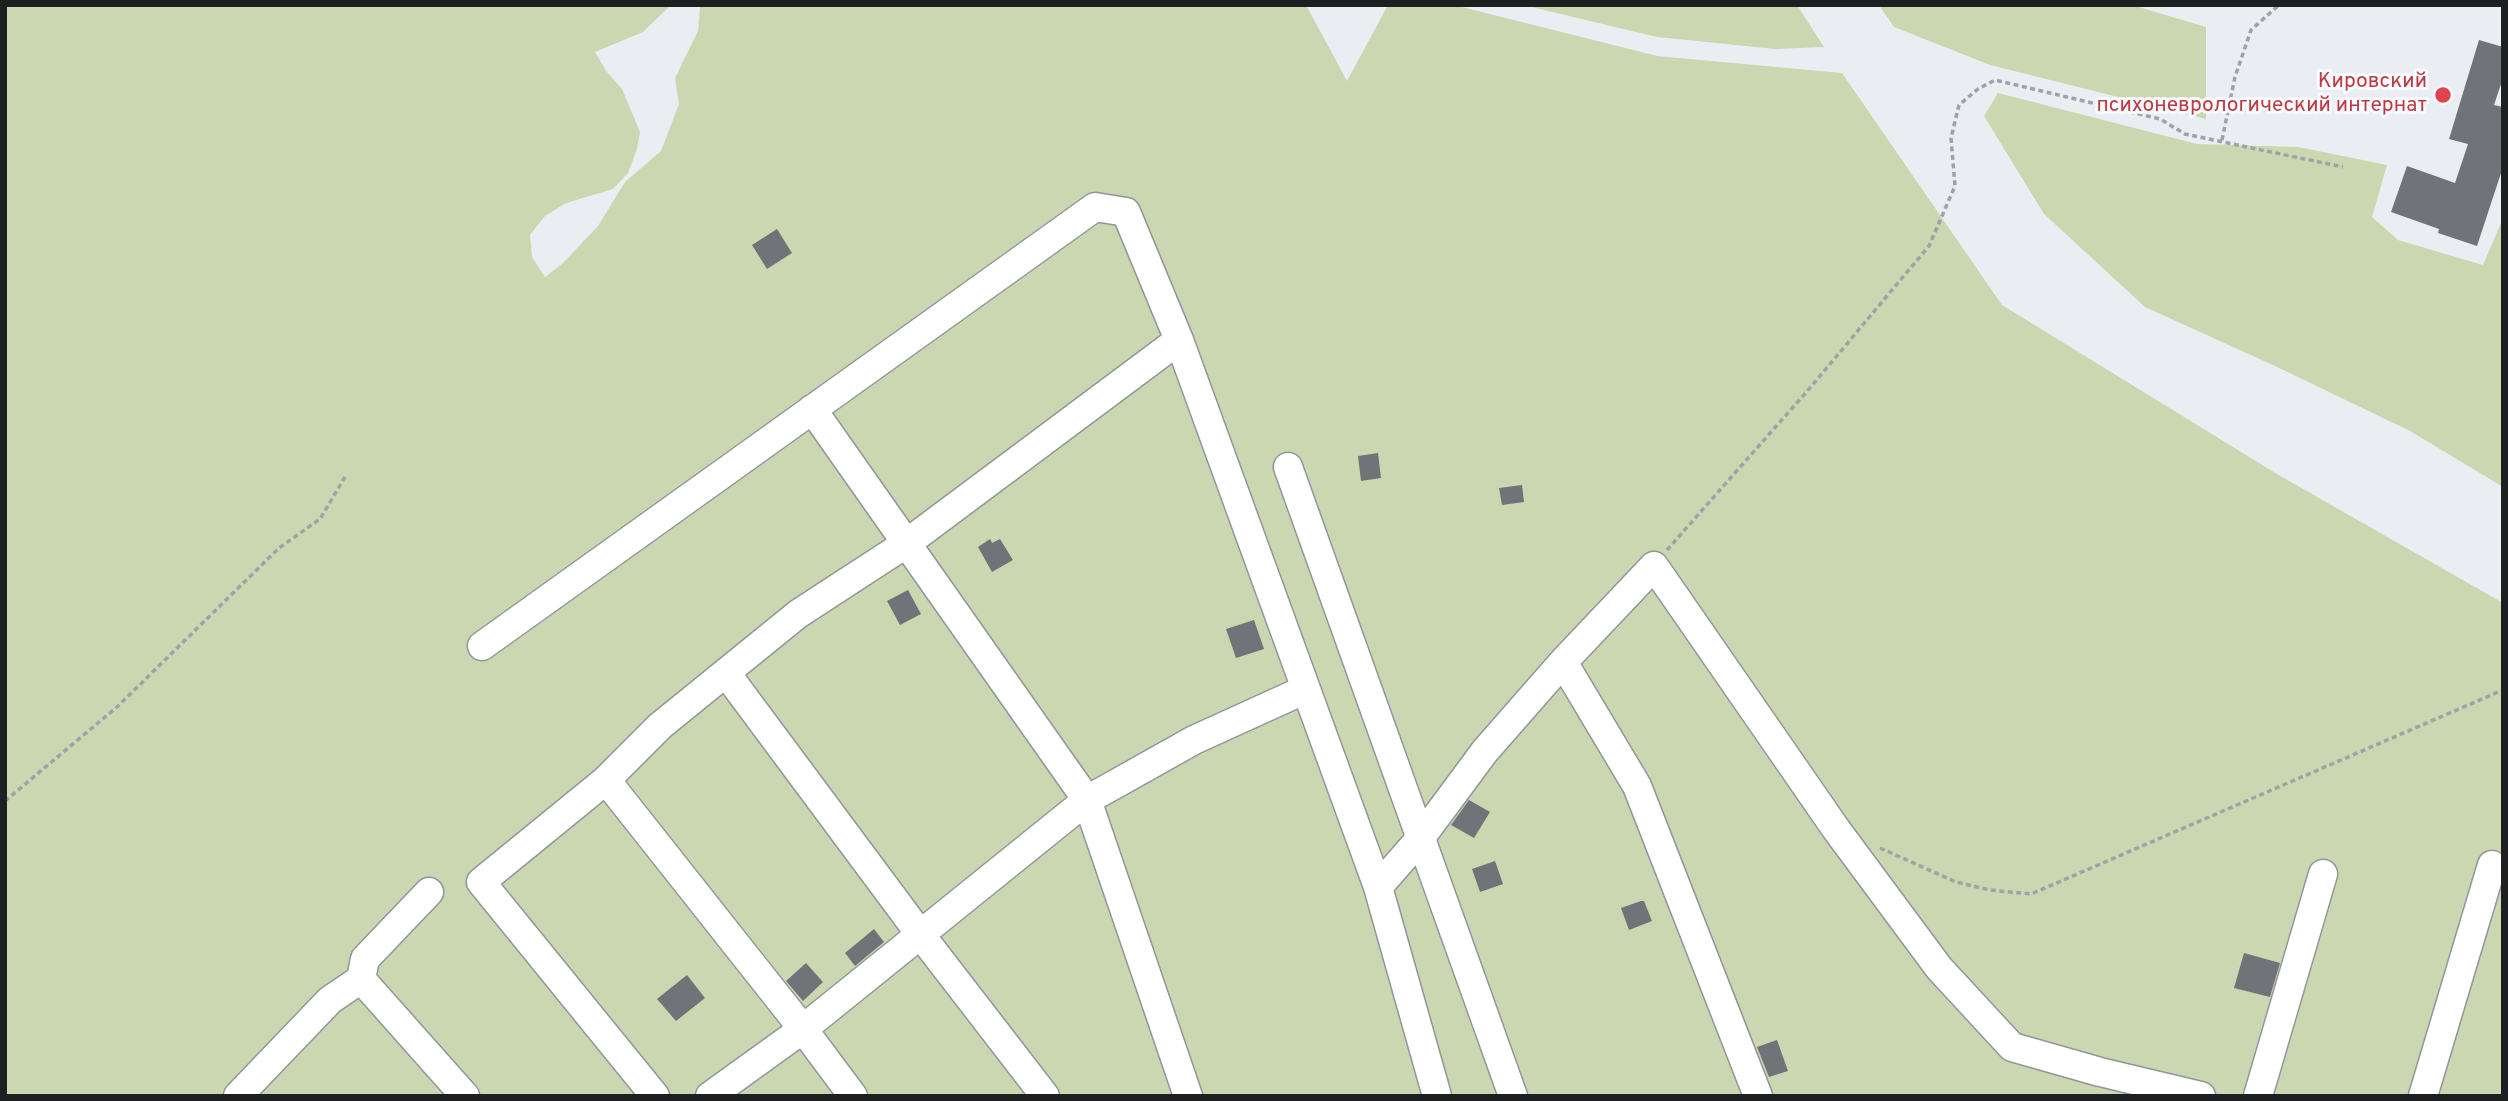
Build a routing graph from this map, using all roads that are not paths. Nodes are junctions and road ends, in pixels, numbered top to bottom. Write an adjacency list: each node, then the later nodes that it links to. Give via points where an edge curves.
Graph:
1 (1179, 340): 2 (street, via 1126,212 1095,207); 4 (street); 8 (street)
2 (813, 409): 4 (street); 5 (street)
3 (1288, 467): 11 (street)
4 (906, 543): 7 (street, via 798,614); 10 (street)
5 (482, 646)
6 (1563, 662): 11 (street, via 1485,751); 19 (street, via 1654,566 1939,968 2012,1047); 29 (street, via 1637,786)
7 (726, 673): 9 (street, via 660,726); 16 (street)
8 (1304, 690): 10 (street, via 1194,740); 14 (street)
9 (606, 780): 18 (street); 22 (street, via 481,882)
10 (1087, 800): 16 (street); 26 (street)
11 (1419, 839): 14 (street); 28 (street)
12 (2492, 865): 32 (street)
13 (2323, 874): 31 (street)
14 (1378, 887): 27 (street)
15 (429, 892): 17 (street, via 365,959)
16 (920, 934): 18 (street); 25 (street)
17 (361, 979): 20 (street, via 330,1000); 21 (street)
18 (803, 1029): 23 (street); 24 (street)
19 (2098, 1084): 30 (street)
20 (251, 1090)
21 (465, 1096)
22 (655, 1096)
23 (710, 1096)
24 (853, 1096)
25 (1045, 1096)
26 (1188, 1096)
27 (1437, 1096)
28 (1513, 1096)
29 (1758, 1096)
30 (2201, 1096)
31 (2258, 1096)
32 (2423, 1096)

